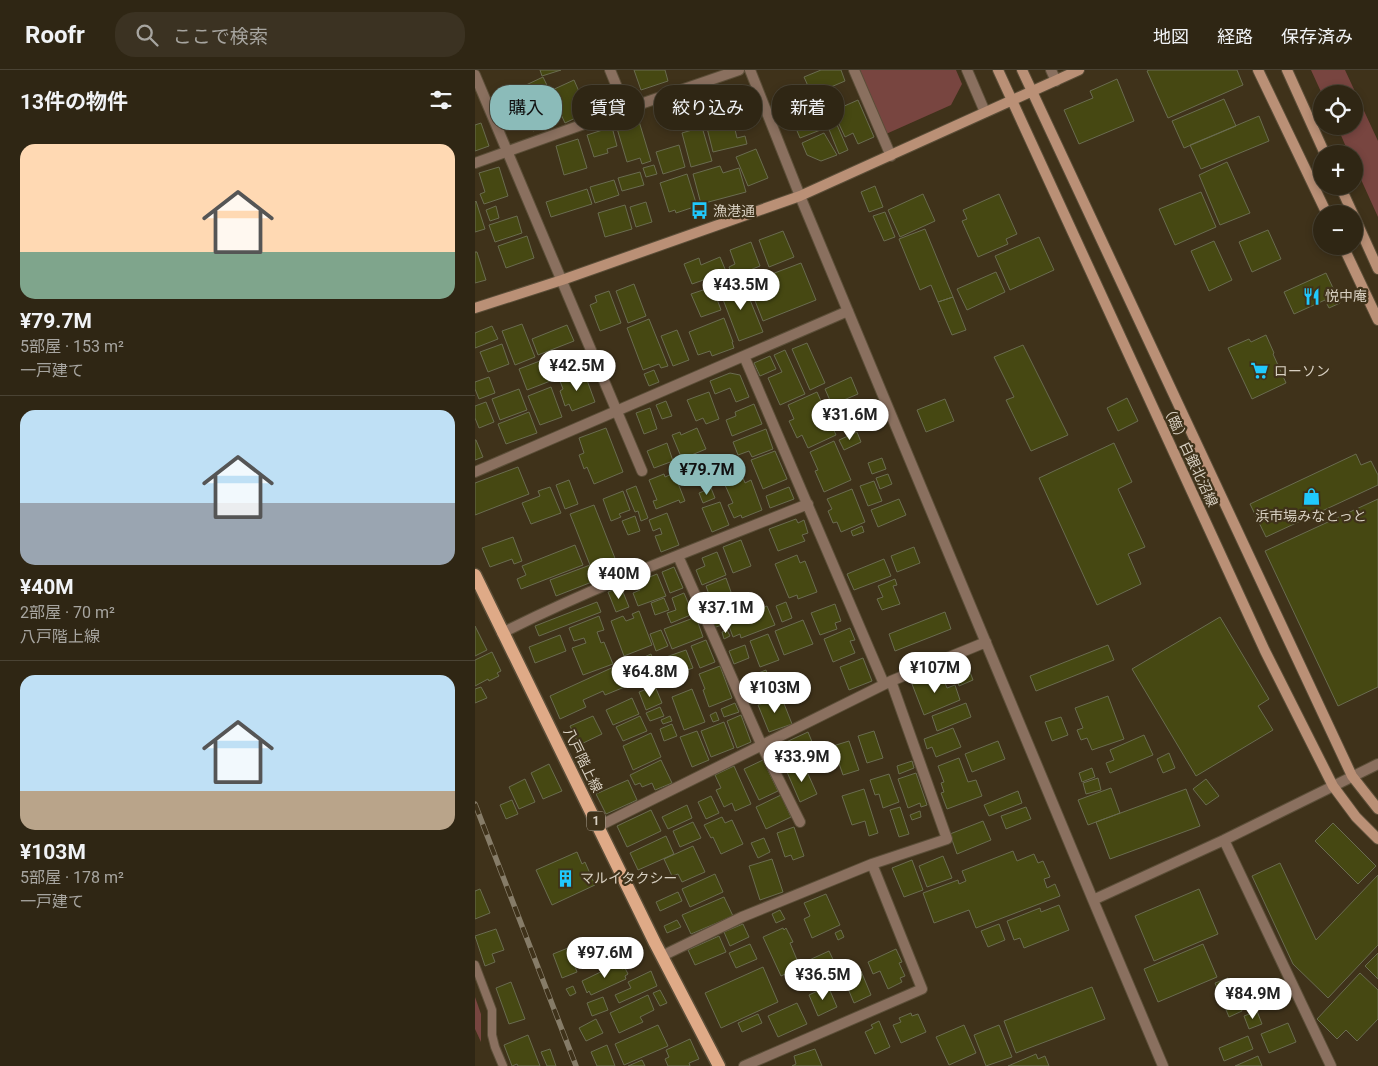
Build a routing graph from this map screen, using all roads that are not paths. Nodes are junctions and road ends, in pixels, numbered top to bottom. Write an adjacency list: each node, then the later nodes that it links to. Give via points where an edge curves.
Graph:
1 (610, 70): 14 (street)
2 (739, 70): 17 (street)
3 (751, 70): 24 (street)
4 (854, 70): 22 (street)
5 (967, 70): 18 (street)
6 (998, 70): 16 (street, （臨）白銀北沼線)
7 (1022, 70): 15 (street, （臨）白銀北沼線)
8 (1051, 70): 13 (street)
9 (1079, 70): 13 (street)
10 (1258, 70): 25 (street)
11 (1287, 70): 20 (street)
12 (475, 75): 21 (street)
13 (1055, 81): 15 (street)
14 (616, 85)
15 (1032, 92): 16 (street); 45 (street, （臨）白銀北沼線)
16 (1011, 101): 18 (street); 46 (street, （臨）白銀北沼線, via 1265,651)
17 (644, 102)
18 (985, 112): 22 (street)
19 (572, 128): 21 (street)
20 (1321, 145)
21 (507, 152): 23 (street); 29 (street)
22 (891, 156): 24 (street)
23 (475, 163)
24 (801, 196): 29 (street); 31 (street)
25 (1323, 205)
26 (1363, 236): 28 (street)
27 (1347, 255): 32 (street)
28 (1378, 268)
29 (563, 280): 30 (street); 34 (street)
30 (475, 308)
31 (848, 311): 33 (street); 41 (street)
32 (1378, 320)
33 (744, 356): 34 (street); 37 (street)
34 (617, 412): 35 (street); 36 (street)
35 (642, 471)
36 (475, 472)
37 (807, 504): 38 (street); 42 (street)
38 (677, 556): 40 (street); 43 (street)
39 (475, 575): 40 (main road, 八戸階上線 / 1)
40 (502, 633): 49 (main road, 八戸階上線 / 1)
41 (985, 642): 42 (street); 53 (street)
42 (888, 683): 43 (street); 52 (street, via 947,839)
43 (762, 746): 48 (street); 49 (street)
44 (1378, 764): 45 (street)
45 (1352, 776): 46 (street); 47 (street, （臨）白銀北沼線)
46 (1333, 786): 50 (street, （臨）白銀北沼線); 51 (street)
47 (1378, 809)
48 (800, 822)
49 (599, 826): 54 (main road, 八戸階上線 / 1)
50 (1378, 839)
51 (1224, 840): 53 (street); 60 (street)
52 (872, 864): 54 (street, via 741,917); 58 (street, via 922,989)
53 (1093, 900): 59 (street)
54 (662, 956): 57 (main road, 八戸階上線 / 1)
55 (475, 964): 56 (lane, via 492,1010 495,1048)
56 (503, 1066)
57 (719, 1066)
58 (744, 1066)
59 (1163, 1066)
60 (1331, 1066)

